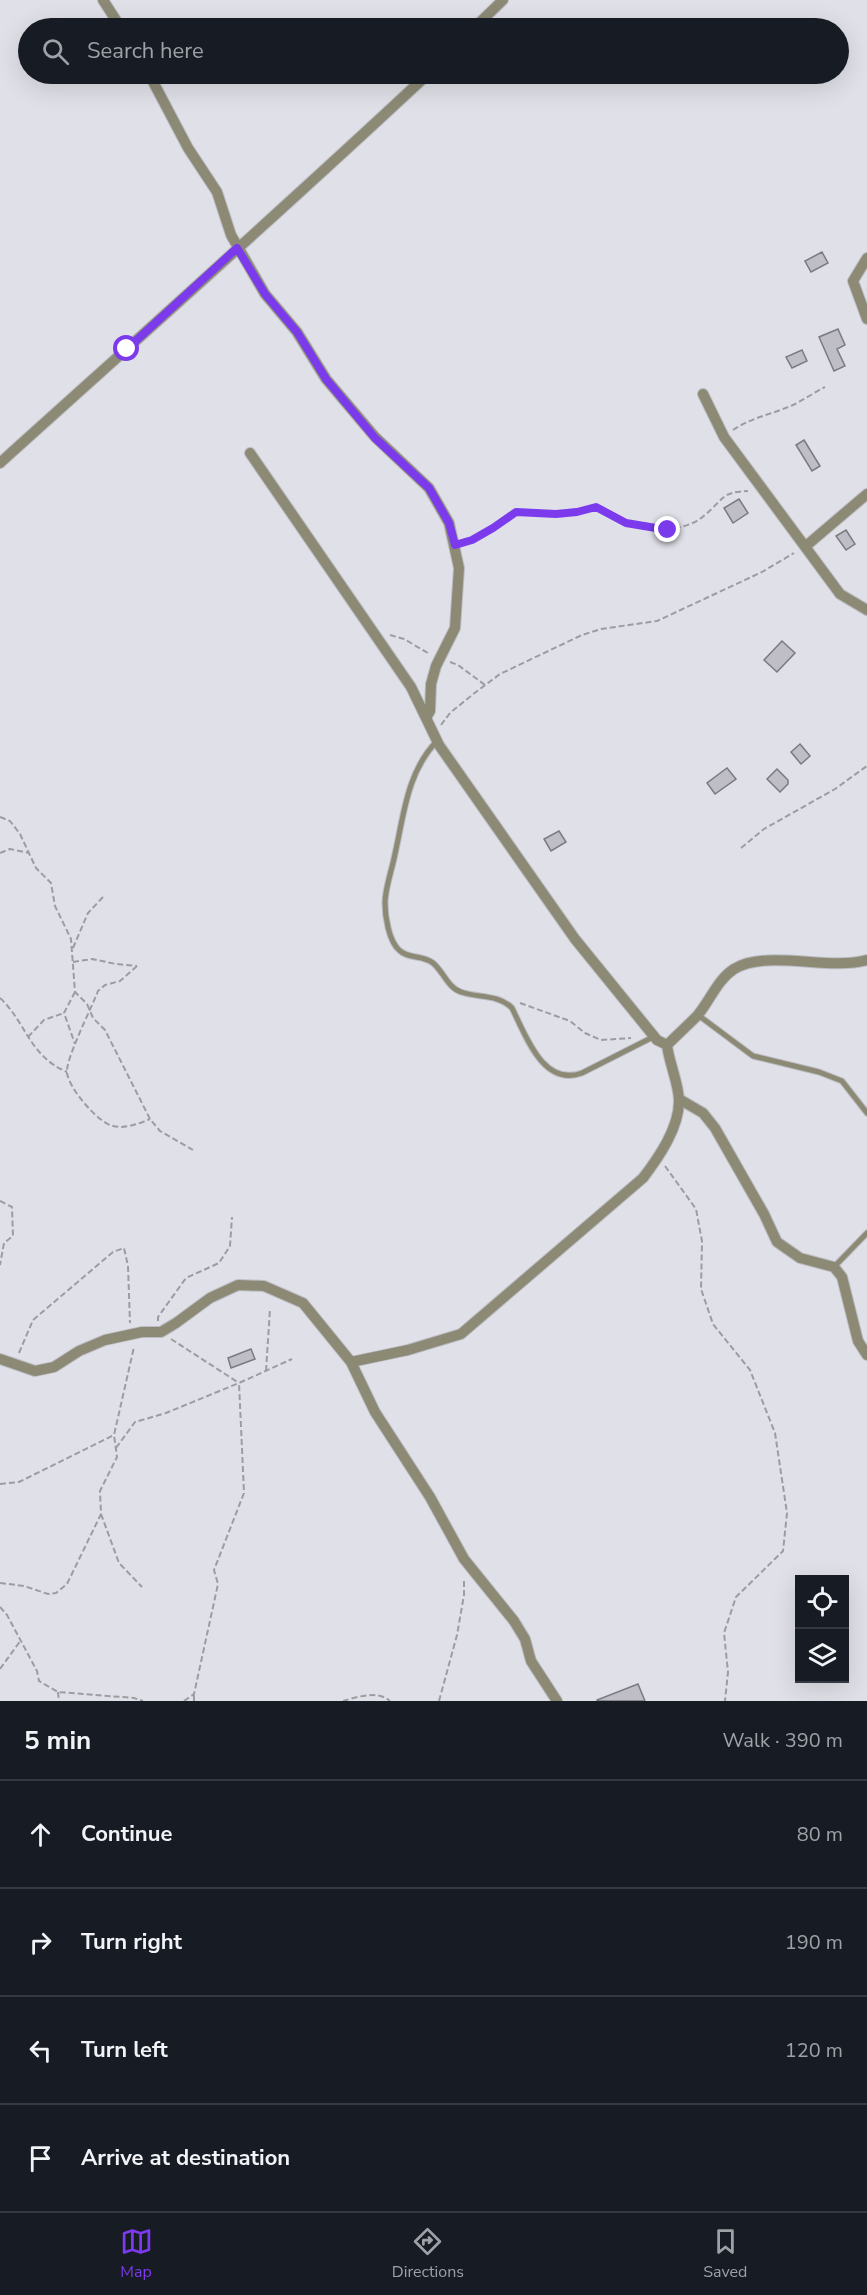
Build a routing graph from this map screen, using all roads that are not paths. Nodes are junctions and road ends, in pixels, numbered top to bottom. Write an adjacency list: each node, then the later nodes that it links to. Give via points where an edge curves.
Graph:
1 (103, 0): 3 (street)
2 (503, 0): 4 (street)
3 (115, 18)
4 (484, 18)
5 (154, 84): 7 (street, via 217,192)
6 (417, 84): 7 (street)
7 (237, 248): 12 (street); 16 (street, via 326,379 375,438 429,488 449,523 459,568 455,628 436,666)
8 (867, 258): 9 (street, via 853,282)
9 (867, 319)
10 (703, 394): 14 (street, via 724,437)
11 (250, 453): 16 (street, via 411,687)
12 (0, 463)
13 (867, 494): 14 (street)
14 (806, 546): 15 (street, via 840,594)
15 (867, 609)
16 (426, 718): 17 (street)
17 (435, 738): 20 (street, via 575,939); 20 (lane, via 405,802 384,903 395,946 402,953 426,958 458,991 507,1003 534,1051 552,1071 562,1075 582,1073)
18 (867, 960): 19 (street, via 845,964 768,961 746,965 723,979)
19 (698, 1015): 21 (street); 23 (lane, via 753,1056 842,1081)
20 (655, 1036): 21 (street)
21 (667, 1045): 22 (street)
22 (679, 1099): 25 (street, via 703,1113 715,1128 777,1242 800,1258); 28 (street, via 659,1157 643,1178 461,1334)
23 (867, 1113)
24 (867, 1233): 25 (lane)
25 (834, 1267): 26 (street, via 842,1278 858,1341)
26 (867, 1355)
27 (0, 1359): 28 (street, via 41,1371 54,1367 105,1340 161,1332 210,1298 238,1285 264,1286 303,1303)
28 (351, 1362): 29 (street, via 375,1412 467,1563 525,1638 531,1660)
29 (556, 1701)

